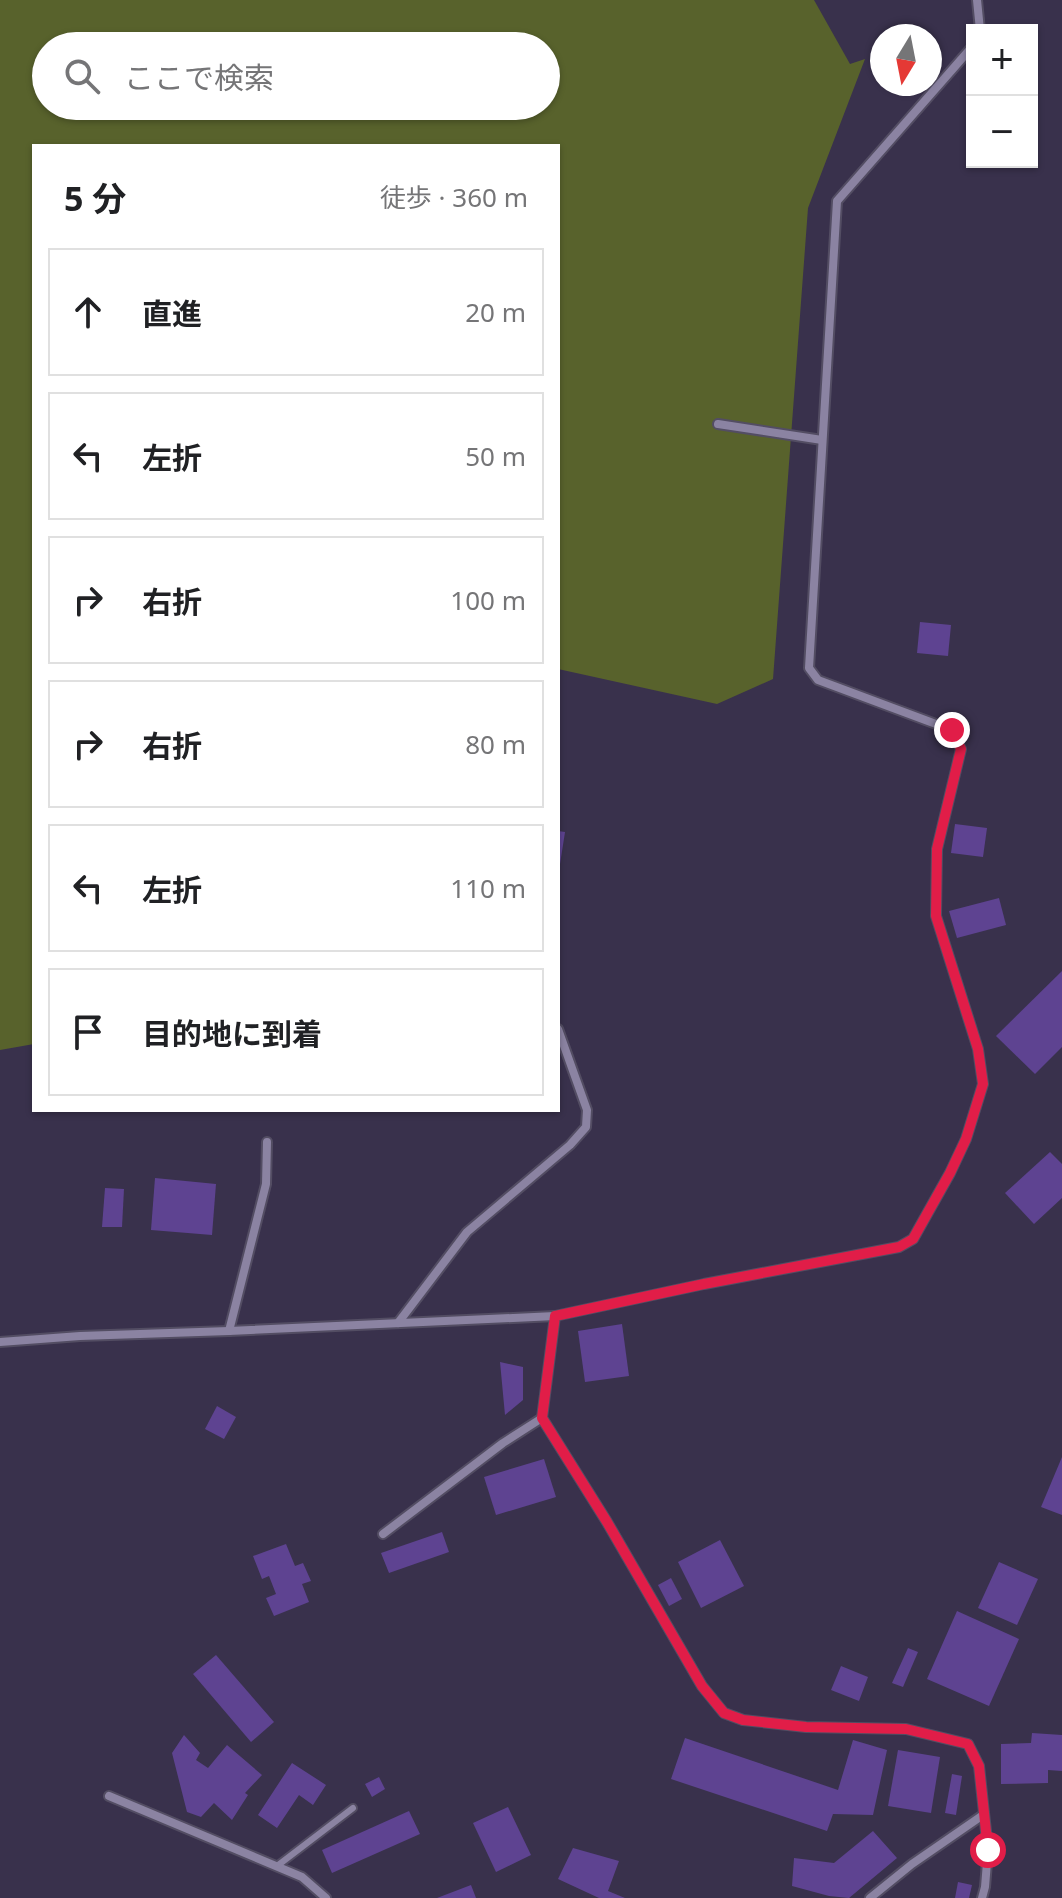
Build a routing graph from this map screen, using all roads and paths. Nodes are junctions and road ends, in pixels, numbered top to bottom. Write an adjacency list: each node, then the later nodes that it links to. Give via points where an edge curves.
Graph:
1 (977, 0): 2 (street)
2 (979, 24)
3 (966, 54): 5 (street, via 837,201)
4 (718, 424): 5 (street)
5 (822, 440): 8 (street, via 809,668 818,680 952,730 961,749 937,849 936,916 978,1049 983,1084 975,1116 913,1239 899,1247)
6 (560, 1035): 9 (street, via 587,1110 586,1127 467,1232)
7 (267, 1142): 10 (street, via 266,1184)
8 (555, 1316): 9 (street); 12 (street)
9 (398, 1323): 10 (street)
10 (229, 1331): 11 (street)
11 (0, 1342)
12 (542, 1418): 13 (street); 16 (street, via 702,1686 724,1713 806,1727 906,1729 968,1744 979,1766)
13 (383, 1534)
14 (109, 1796): 17 (street)
15 (353, 1808): 17 (lane)
16 (983, 1815): 19 (street); 20 (street, via 988,1850)
17 (277, 1866): 18 (street, via 302,1877)
18 (326, 1898)
19 (870, 1898)
20 (982, 1898)

